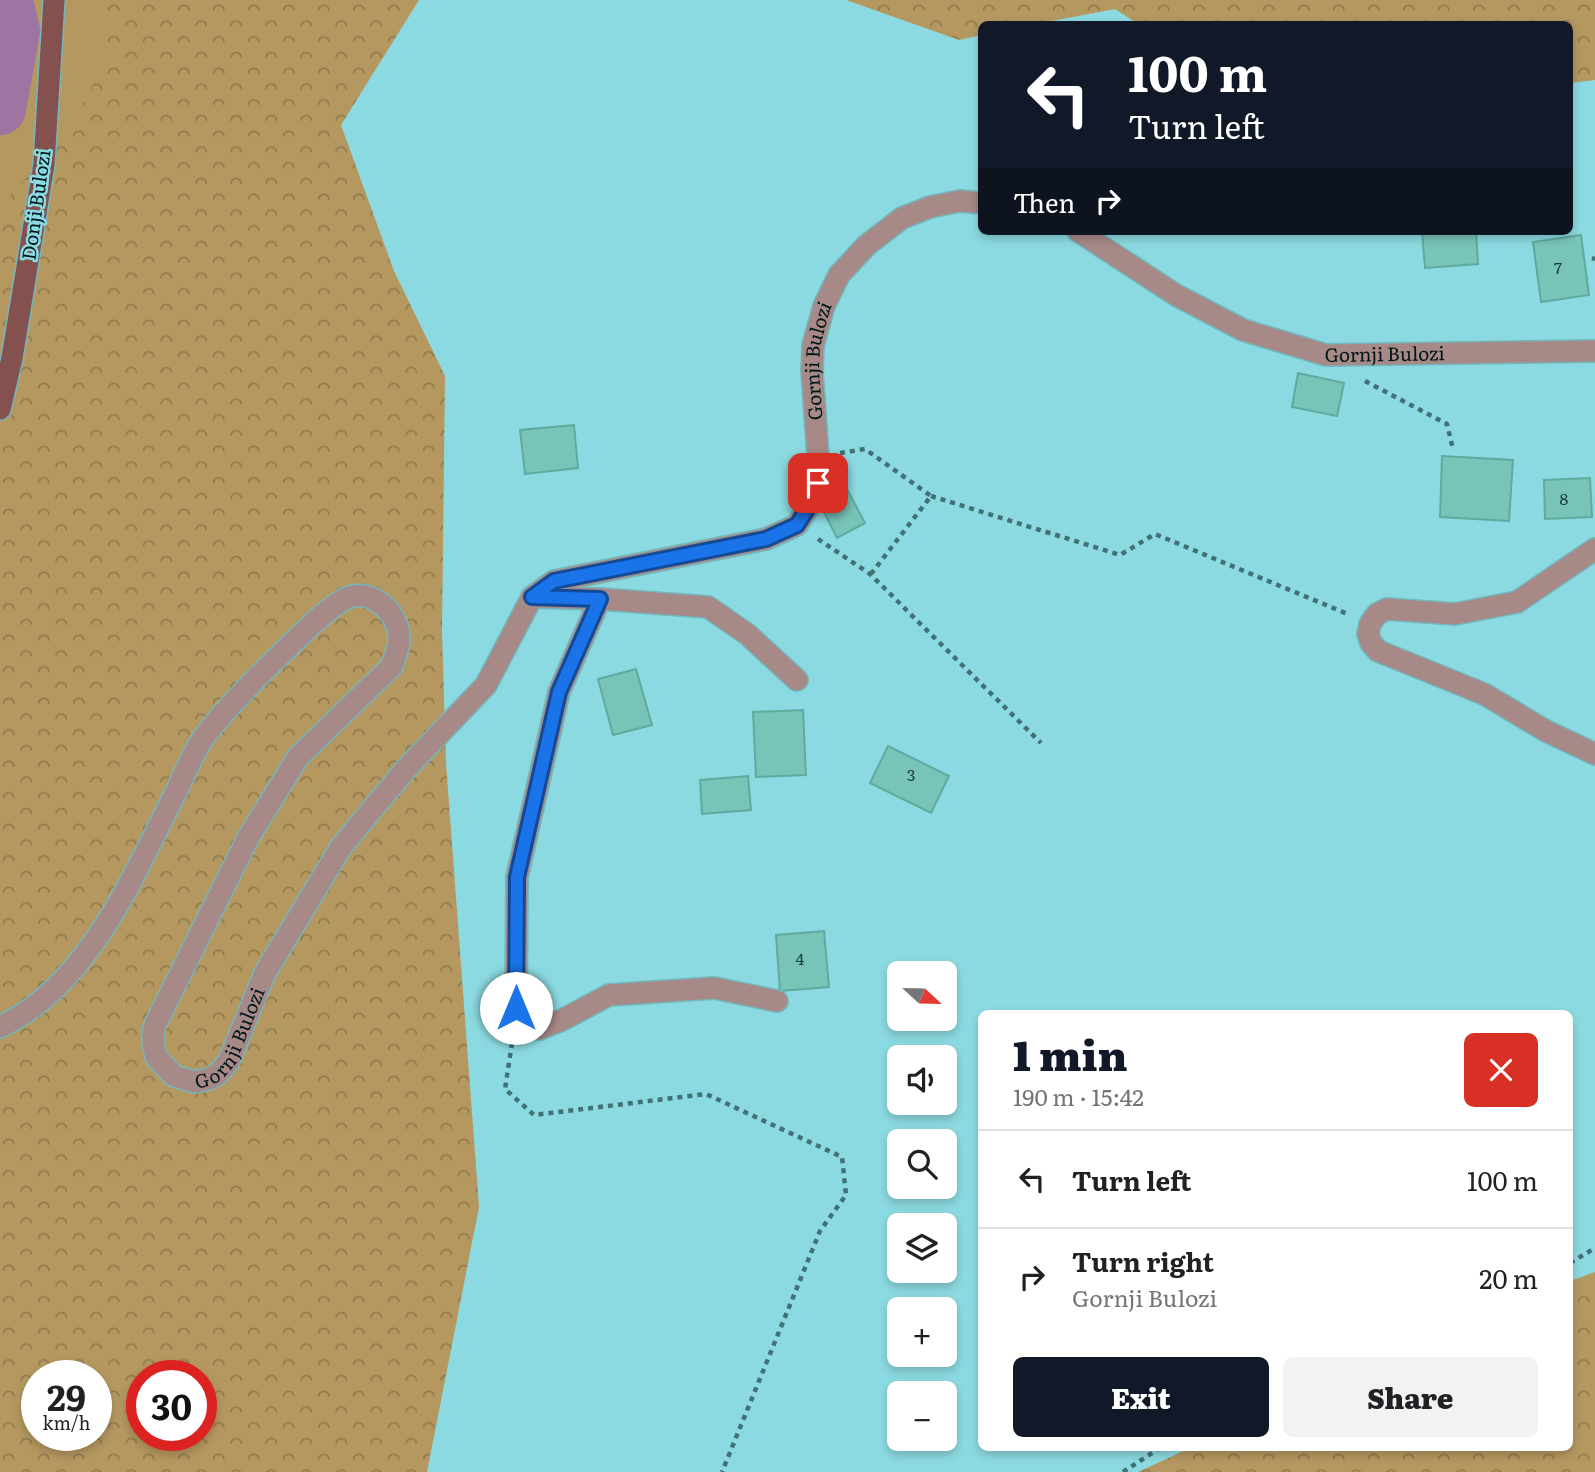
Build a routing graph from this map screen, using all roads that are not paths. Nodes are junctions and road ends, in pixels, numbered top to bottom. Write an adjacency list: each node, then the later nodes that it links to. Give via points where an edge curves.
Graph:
1 (54, 0): 5 (main road, Donji Bulozi, via 44,164)
2 (978, 203): 7 (street, Gornji Bulozi, via 930,207 902,219 867,245 839,275 813,345 818,483 797,525 766,539 554,581)
3 (1084, 235): 4 (street, Gornji Bulozi, via 1176,295 1243,330 1326,355)
4 (1595, 351)
5 (0, 409)
6 (1595, 549): 10 (street, via 1517,602 1455,614 1387,609 1377,614 1368,634 1378,651 1484,694)
7 (532, 597): 8 (street); 12 (street, Gornji Bulozi, via 486,685 405,770 341,847 265,972 229,1061 218,1074 195,1082 174,1076 156,1057 153,1027 248,838 298,757 391,666 398,648 398,627 389,610 373,598 349,596 324,612 248,686 203,738 117,905 80,961 51,992)
8 (600, 599): 9 (street, via 708,607 747,634); 11 (street, via 559,692 517,877 516,1008 539,1029 609,995 715,988)
9 (797, 680)
10 (1595, 754)
11 (777, 1001)
12 (0, 1027)

